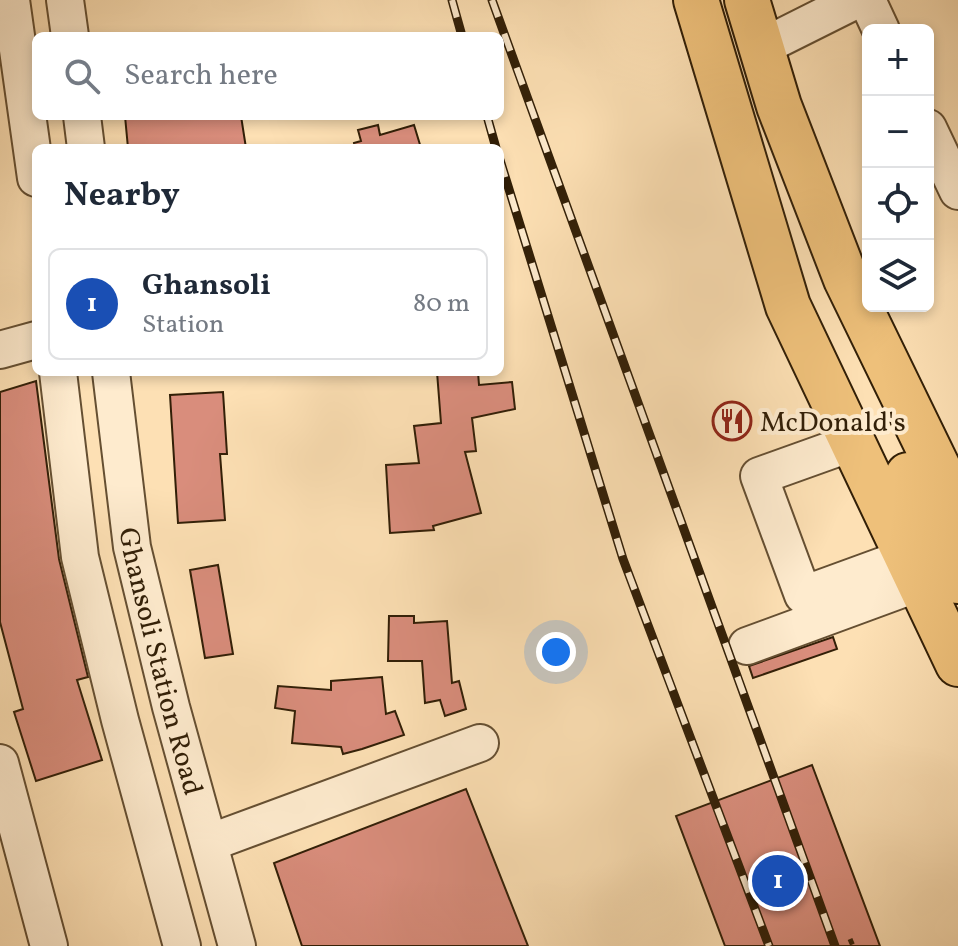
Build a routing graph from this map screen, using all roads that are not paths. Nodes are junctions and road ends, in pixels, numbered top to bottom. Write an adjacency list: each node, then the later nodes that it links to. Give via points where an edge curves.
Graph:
1 (11, 0): 14 (street)
2 (65, 0): 8 (street)
3 (696, 0): 11 (main road)
4 (747, 0): 9 (main road)
5 (856, 0): 9 (street)
6 (867, 0): 7 (street)
7 (878, 24)
8 (69, 32)
9 (762, 47): 16 (main road)
10 (82, 120): 13 (street)
11 (734, 122): 16 (main road); 23 (main road, via 788,306)
12 (934, 141): 15 (street)
13 (86, 144)
14 (32, 150)
15 (958, 191)
16 (844, 276): 24 (main road); 25 (main road)
17 (896, 312): 22 (main road)
18 (32, 341): 19 (street)
19 (0, 350)
20 (58, 376): 32 (street, Ghansoli Station Road, via 80,557)
21 (111, 376): 30 (street, Ghansoli Station Road, via 132,547)
22 (958, 441)
23 (854, 442): 25 (main road); 25 (street, via 759,476 803,595)
24 (958, 509)
25 (929, 573): 26 (street); 27 (main road)
26 (747, 646)
27 (958, 664)
28 (480, 743): 30 (street)
29 (0, 763): 31 (street)
30 (209, 843): 33 (street, Ghansoli Station Road)
31 (49, 946)
32 (182, 946)
33 (237, 946)

